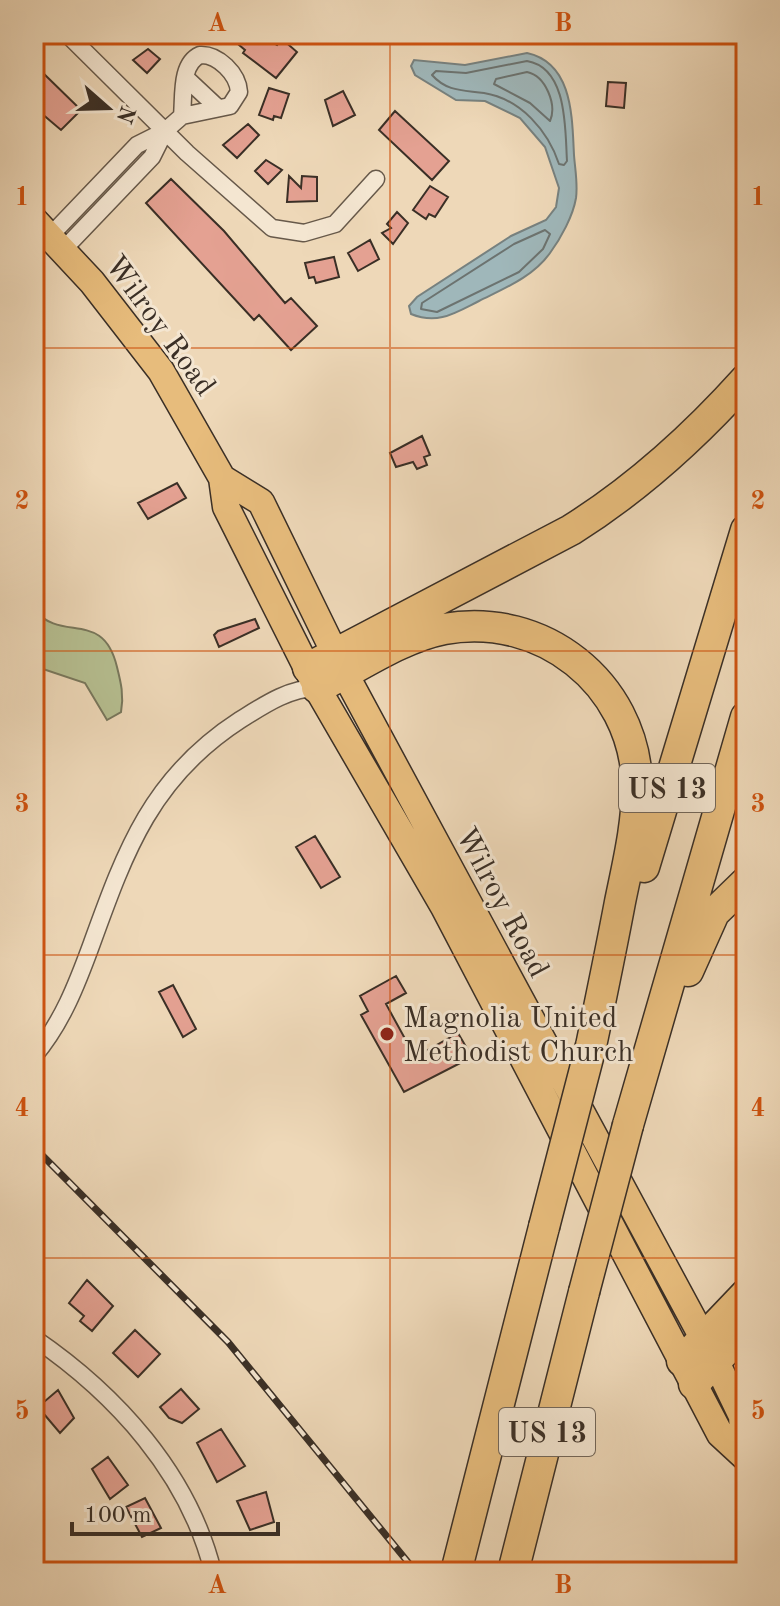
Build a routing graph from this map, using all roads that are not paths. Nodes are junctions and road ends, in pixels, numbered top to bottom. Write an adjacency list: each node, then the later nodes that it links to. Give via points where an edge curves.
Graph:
1 (67, 34): 5 (street)
2 (186, 78): 3 (street); 3 (street, via 192,59 207,55 220,62 237,80 239,92 230,106); 4 (street)
3 (217, 107): 4 (street)
4 (182, 116): 5 (street)
5 (165, 131): 6 (street, via 259,220 289,233 335,224); 7 (street, via 152,157)
6 (376, 179)
7 (49, 235): 9 (main road, Wilroy Road, via 161,371)
8 (746, 379): 11 (highway, via 675,454 611,505)
9 (222, 478): 11 (main road, Wilroy Road, via 261,502); 12 (main road, Wilroy Road, via 226,507)
10 (746, 530): 15 (highway, US 13)
11 (340, 664): 12 (highway); 15 (highway, via 452,628 487,626 533,636 558,648 606,692 634,754 636,809); 21 (main road, Wilroy Road)
12 (308, 681): 16 (street, via 212,740 168,782 124,855 73,994); 21 (main road, Wilroy Road, via 444,907)
13 (746, 717): 17 (highway, US 13)
14 (746, 882): 17 (highway, via 707,926)
15 (591, 1046): 23 (highway, US 13, bridge)
16 (34, 1056)
17 (628, 1125): 25 (highway, US 13, bridge)
18 (746, 1294): 21 (highway)
19 (746, 1329): 21 (highway)
20 (34, 1338): 24 (street, via 85,1377 165,1465 196,1517)
21 (699, 1362): 22 (main road, Wilroy Road, via 742,1416)
22 (746, 1458)
23 (460, 1558)
24 (213, 1572)
25 (513, 1572)

